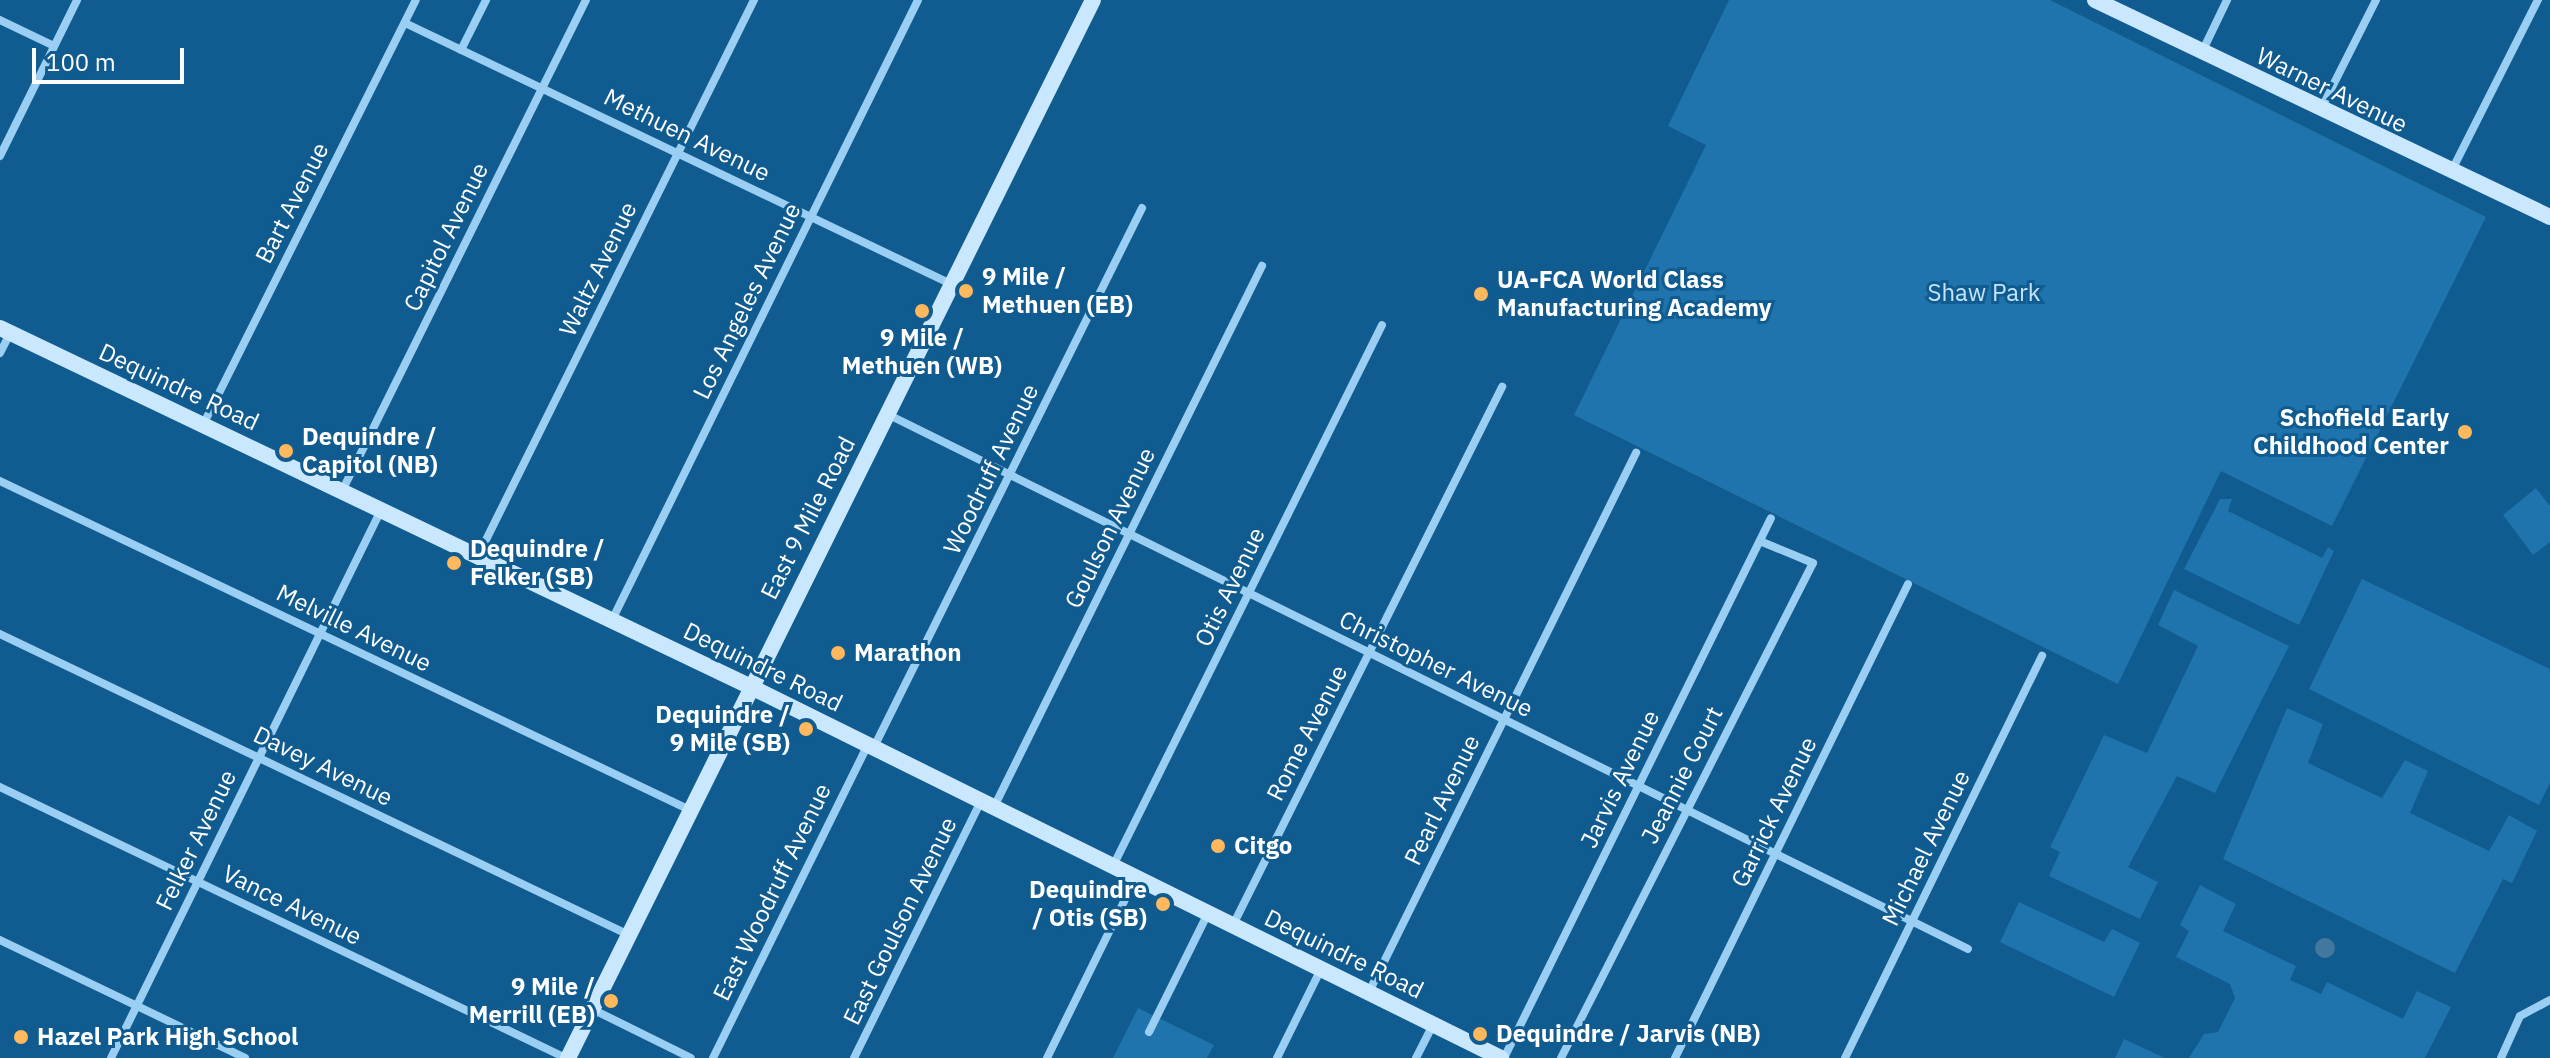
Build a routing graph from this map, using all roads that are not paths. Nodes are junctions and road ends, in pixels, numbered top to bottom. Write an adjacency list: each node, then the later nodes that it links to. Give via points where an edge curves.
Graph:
1 (77, 0): 14 (street)
2 (416, 0): 13 (street, Bart Avenue)
3 (486, 0): 15 (street)
4 (586, 0): 17 (street, Capitol Avenue)
5 (754, 0): 19 (street, Waltz Avenue)
6 (918, 0): 23 (street, Los Angeles Avenue)
7 (1093, 0): 26 (main road, East 9 Mile Road)
8 (2095, 0): 16 (main road, Warner Avenue)
9 (2227, 0): 16 (street)
10 (2376, 0): 18 (street)
11 (2538, 0): 21 (street)
12 (0, 20): 14 (street)
13 (405, 23): 15 (street, Methuen Avenue); 32 (street, Bart Avenue)
14 (54, 46): 20 (street)
15 (461, 50): 17 (street, Methuen Avenue)
16 (2201, 53): 18 (main road, Warner Avenue)
17 (542, 89): 19 (street, Methuen Avenue); 36 (street, Capitol Avenue)
18 (2320, 111): 21 (main road, Warner Avenue)
19 (677, 153): 23 (street, Methuen Avenue); 41 (street, Waltz Avenue)
20 (0, 156)
21 (2452, 170): 24 (main road, Warner Avenue)
22 (1142, 208): 34 (street, Woodruff Avenue)
23 (810, 217): 26 (street, Methuen Avenue); 44 (street, Los Angeles Avenue)
24 (2550, 217)
25 (1262, 266): 39 (street, Goulson Avenue)
26 (951, 284): 31 (main road, East 9 Mile Road)
27 (1382, 325): 43 (street, Otis Avenue)
28 (5, 330): 29 (street); 32 (main road, Dequindre Road)
29 (0, 353)
30 (1502, 387): 47 (street, Rome Avenue)
31 (887, 414): 34 (street, Christopher Avenue); 49 (main road, East 9 Mile Road)
32 (203, 425): 36 (main road, Dequindre Road)
33 (1636, 453): 50 (street, Pearl Avenue)
34 (1009, 477): 39 (street, Christopher Avenue); 51 (street, Woodruff Avenue)
35 (0, 481): 46 (street, Melville Avenue)
36 (342, 491): 37 (main road, Dequindre Road)
37 (381, 510): 41 (main road, Dequindre Road); 46 (street, Felker Avenue)
38 (1771, 518): 40 (street, Jarvis Avenue)
39 (1129, 534): 43 (street, Christopher Avenue); 55 (street, Goulson Avenue)
40 (1760, 541): 54 (street, Jarvis Avenue); 57 (street, Jeannie Court, via 1813,563)
41 (478, 556): 44 (main road, Dequindre Road)
42 (1908, 584): 58 (street, Garrick Avenue)
43 (1249, 593): 47 (street, Christopher Avenue); 59 (street, Otis Avenue)
44 (611, 620): 49 (main road, Dequindre Road)
45 (0, 634): 52 (street, Davey Avenue)
46 (320, 634): 52 (street, Felker Avenue); 56 (street, Melville Avenue)
47 (1370, 653): 50 (street, Christopher Avenue); 64 (street, Rome Avenue)
48 (2042, 656): 63 (street, Michael Avenue)
49 (751, 687): 51 (main road, Dequindre Road); 56 (main road, East 9 Mile Road)
50 (1504, 720): 54 (street, Christopher Avenue); 69 (street, Pearl Avenue)
51 (871, 746): 55 (main road, Dequindre Road); 79 (street, East Woodruff Avenue)
52 (259, 757): 61 (street, Felker Avenue); 65 (street, Davey Avenue)
53 (0, 787): 61 (street, Vance Avenue)
54 (1638, 787): 57 (street, Christopher Avenue); 84 (street, Jarvis Avenue)
55 (987, 804): 59 (main road, Dequindre Road); 80 (street, East Goulson Avenue)
56 (690, 810): 65 (main road, East 9 Mile Road)
57 (1686, 810): 58 (street, Christopher Avenue); 85 (street, Jeannie Court)
58 (1775, 854): 63 (street, Christopher Avenue); 86 (street, Garrick Avenue)
59 (1113, 866): 60 (main road, Dequindre Road)
60 (1136, 877): 62 (main road, Dequindre Road); 81 (street)
61 (198, 882): 71 (street, Felker Avenue); 77 (street, Vance Avenue)
62 (1208, 913): 64 (main road, Dequindre Road); 74 (street)
63 (1912, 922): 67 (street, Christopher Avenue); 87 (street, Michael Avenue)
64 (1233, 925): 68 (main road, Dequindre Road)
65 (629, 935): 72 (main road, East 9 Mile Road)
66 (0, 940): 71 (street)
67 (1968, 949)
68 (1321, 969): 69 (main road, Dequindre Road); 82 (street)
69 (1368, 992): 73 (main road, Dequindre Road)
70 (2550, 1000): 88 (street, via 2520,1016)
71 (137, 1006): 75 (street, Felker Avenue); 76 (street)
72 (592, 1009): 77 (main road, East 9 Mile Road); 78 (street)
73 (1433, 1024): 83 (street); 84 (main road, Dequindre Road)
74 (1149, 1032)
75 (111, 1058)
76 (245, 1058)
77 (567, 1058)
78 (691, 1058)
79 (713, 1058)
80 (854, 1058)
81 (1047, 1058)
82 (1277, 1058)
83 (1416, 1058)
84 (1502, 1058)
85 (1561, 1058)
86 (1675, 1058)
87 (1845, 1058)
88 (2501, 1058)

